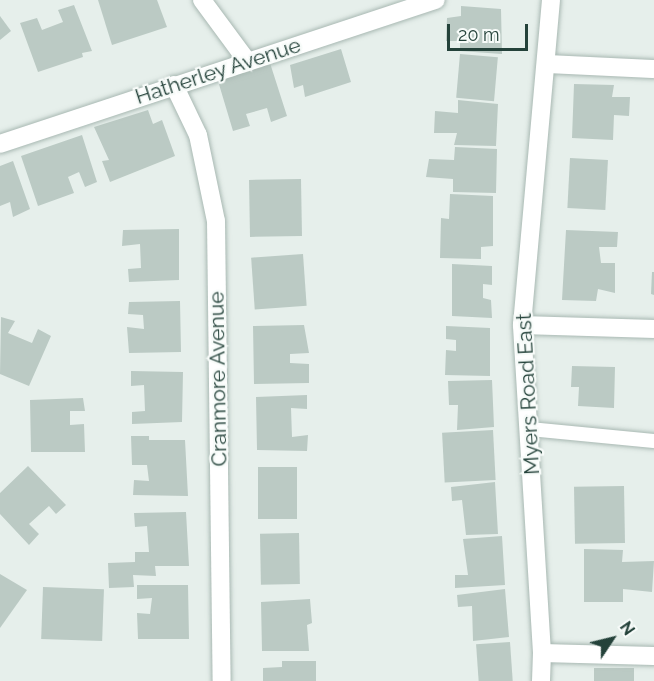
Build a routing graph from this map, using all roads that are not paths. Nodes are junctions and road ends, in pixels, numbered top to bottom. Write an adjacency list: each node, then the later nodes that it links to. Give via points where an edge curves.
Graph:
1 (202, 0): 4 (street)
2 (436, 0): 4 (street, Hatherley Avenue)
3 (551, 0): 5 (street, Myers Road East)
4 (247, 61): 7 (street, Hatherley Avenue)
5 (546, 64): 6 (street); 9 (street, Myers Road East)
6 (654, 69)
7 (174, 85): 8 (street, Hatherley Avenue); 15 (street, Cranmore Avenue, via 198,135 216,221)
8 (0, 144)
9 (522, 325): 10 (street); 11 (street, Myers Road East)
10 (654, 329)
11 (529, 429): 12 (lane); 13 (street, Myers Road East)
12 (654, 441)
13 (542, 653): 14 (street); 16 (street, Myers Road East)
14 (654, 656)
15 (222, 681)
16 (541, 681)

